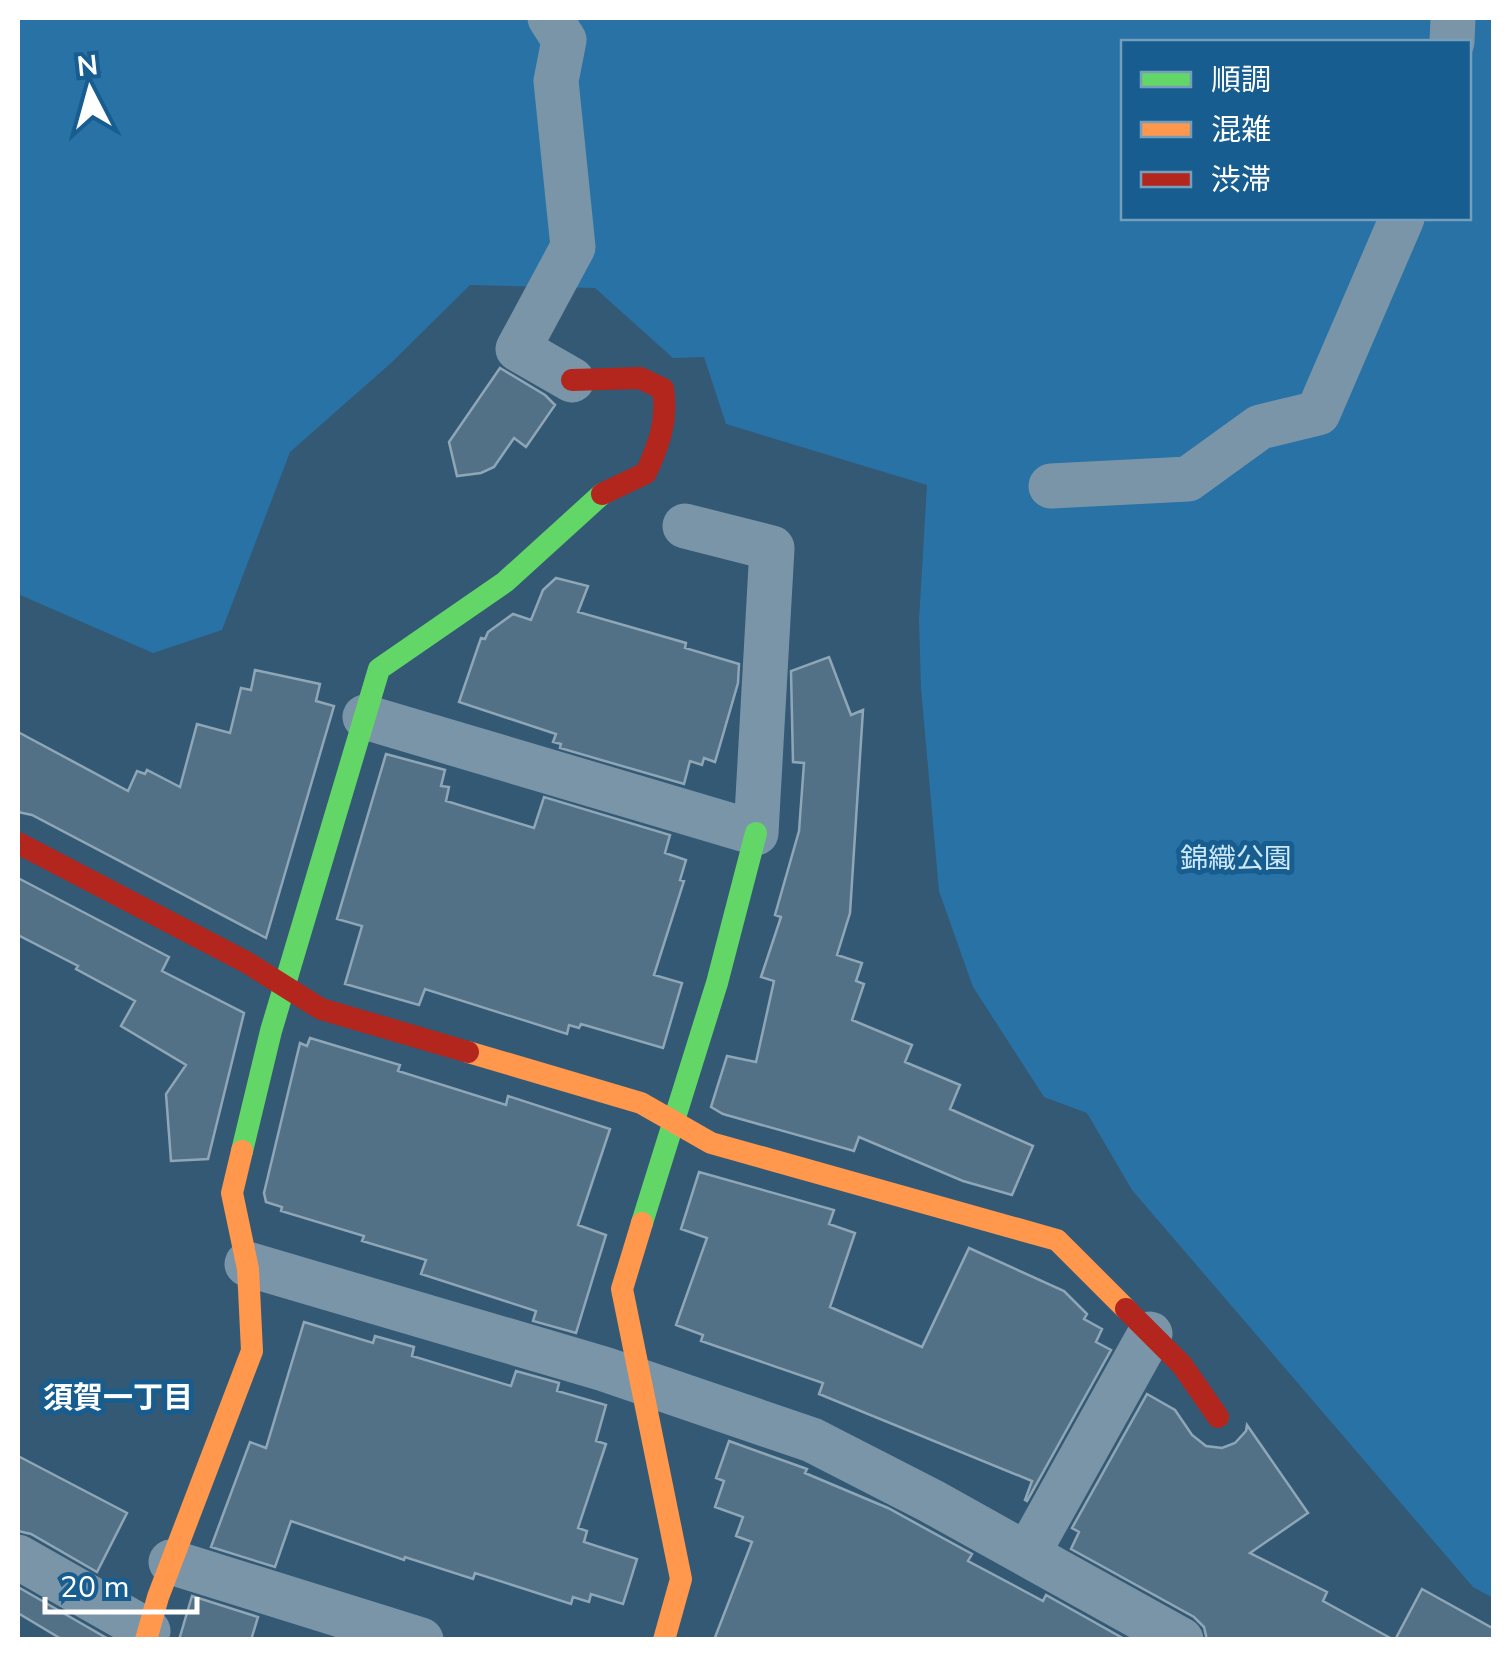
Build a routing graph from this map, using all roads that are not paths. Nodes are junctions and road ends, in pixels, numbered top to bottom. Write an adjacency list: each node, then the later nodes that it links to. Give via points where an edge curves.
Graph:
1 (550, 18): 3 (street, via 564,40 556,81 573,247 518,349)
2 (1401, 220): 4 (street, via 1318,413 1260,426 1188,479)
3 (572, 380): 6 (street, via 640,378 663,389 668,413 646,473 603,493 505,582 379,669)
4 (1052, 486)
5 (686, 526): 7 (street, via 772,548)
6 (366, 717): 7 (street); 9 (street)
7 (756, 833): 10 (street)
8 (18, 843): 9 (street)
9 (284, 986): 10 (street, via 321,1010 641,1104); 11 (street, via 232,1193)
10 (674, 1122): 12 (street, via 711,1142 1057,1240); 13 (street, via 622,1289)
11 (246, 1264): 13 (street); 17 (street, via 252,1352)
12 (1150, 1334): 14 (street, via 1182,1365); 15 (street)
13 (640, 1381): 15 (street, via 812,1440); 20 (street, via 680,1578)
14 (1218, 1417)
15 (1028, 1553): 21 (street)
16 (18, 1557): 18 (street)
17 (172, 1562): 18 (street); 19 (street)
18 (147, 1635)
19 (421, 1640)
20 (664, 1640)
21 (1181, 1640)

